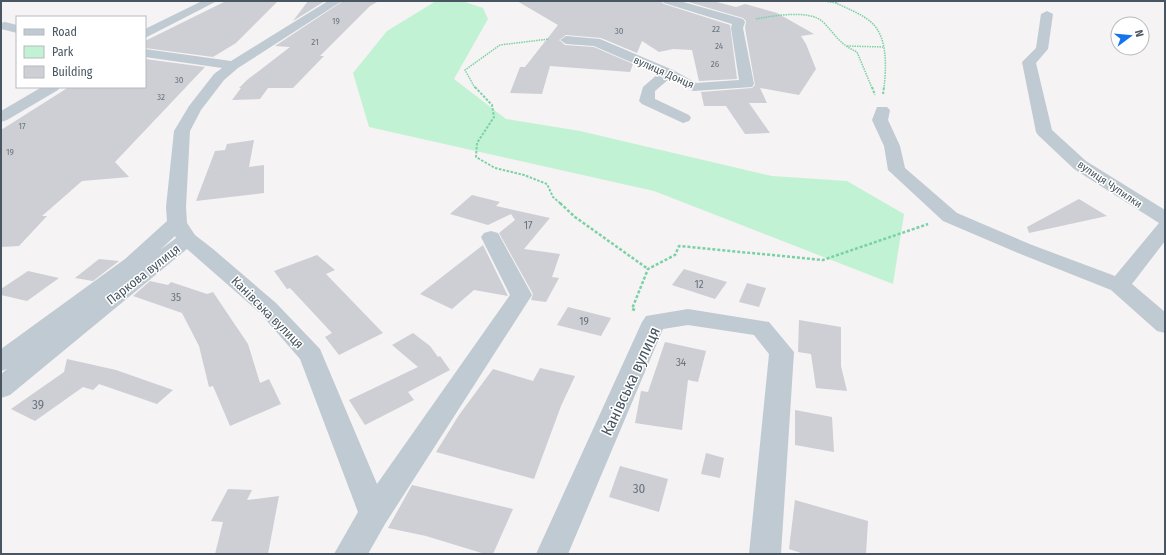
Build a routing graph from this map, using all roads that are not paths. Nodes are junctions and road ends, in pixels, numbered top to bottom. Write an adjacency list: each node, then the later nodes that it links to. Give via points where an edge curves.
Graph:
1 (210, 1): 5 (street)
2 (336, 1): 8 (street, Паркова вулиця)
3 (668, 1): 9 (street, вулиця Донця, via 739,22 737,28 747,84 693,87)
4 (1047, 14): 14 (street, вулиця Чупилки, via 1042,49 1029,62 1044,132 1080,165)
5 (146, 33)
6 (566, 40): 9 (street, вулиця Донця, via 596,42)
7 (146, 53): 8 (street)
8 (233, 65): 16 (street, Паркова вулиця, via 219,77 194,109 182,131 176,207)
9 (668, 73): 13 (street, via 648,90 646,101)
10 (51, 88): 12 (street)
11 (882, 110): 18 (street, via 880,120 892,146 897,170 950,217)
12 (1, 117)
13 (683, 118)
14 (1165, 219)
15 (1165, 228): 18 (street)
16 (182, 231): 20 (street); 21 (street, Паркова вулиця); 22 (street, Канівська вулиця, via 268,308 311,355)
17 (491, 237): 22 (street, via 521,295)
18 (1119, 285): 19 (street)
19 (1165, 325)
20 (1, 362)
21 (1, 388)
22 (374, 514): 23 (street)
23 (350, 554)
24 (552, 554): 25 (street, Канівська вулиця, via 654,322 688,317 761,328 782,352)
25 (765, 554)

